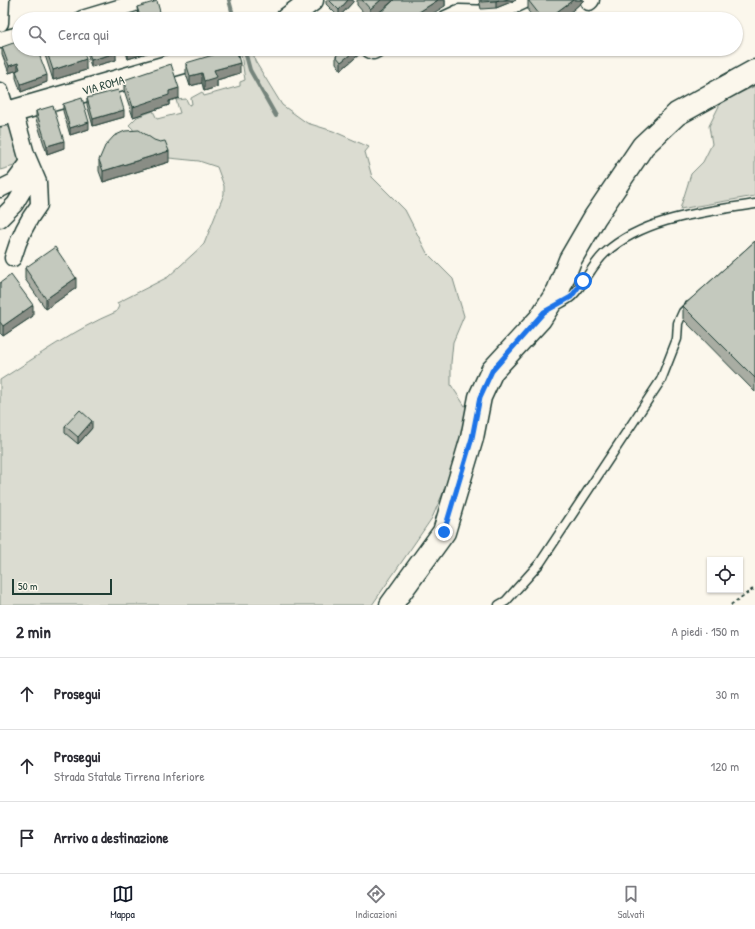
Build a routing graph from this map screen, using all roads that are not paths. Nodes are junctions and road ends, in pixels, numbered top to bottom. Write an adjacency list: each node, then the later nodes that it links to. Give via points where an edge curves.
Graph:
1 (1, 0): 8 (street)
2 (145, 0): 5 (street)
3 (312, 0): 6 (main road)
4 (525, 0): 7 (street)
5 (105, 12)
6 (296, 12)
7 (499, 12)
8 (0, 23)
9 (12, 37): 10 (street)
10 (0, 40)
11 (205, 56): 14 (main road, VIA ROMA)
12 (755, 71): 21 (main road, via 677,114 643,146 595,217 570,260 558,291)
13 (0, 91): 14 (street)
14 (7, 113): 15 (street)
15 (32, 167): 16 (street, via 14,182); 18 (street, via 15,204); 19 (street, via 38,182 39,205 19,237)
16 (0, 189)
17 (755, 204): 21 (lane, via 679,218 654,226 616,244 599,258 571,297)
18 (0, 219)
19 (13, 258)
20 (694, 301): 23 (lane, via 683,312 678,323 677,339 661,380 540,563 506,601)
21 (544, 312): 22 (main road, via 492,371 480,397 472,438 444,532)
22 (391, 605)
23 (499, 605)

